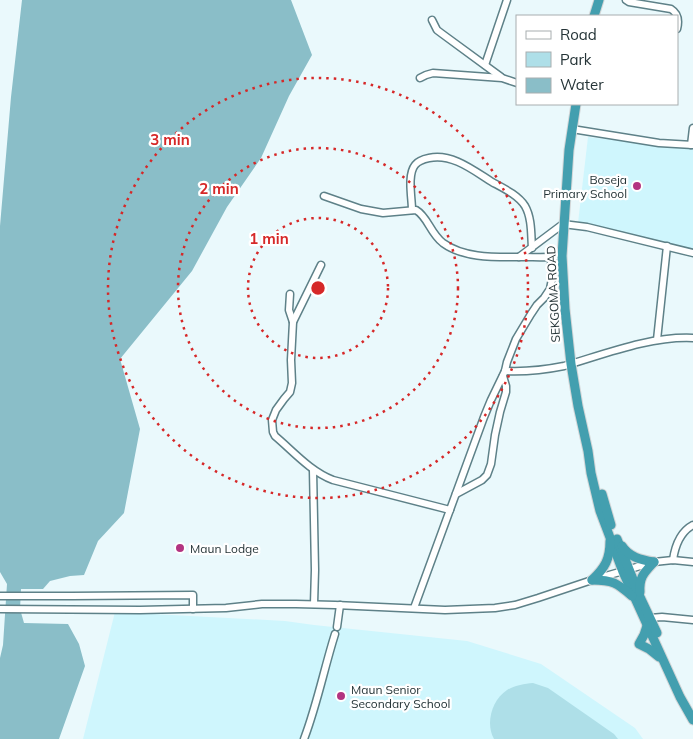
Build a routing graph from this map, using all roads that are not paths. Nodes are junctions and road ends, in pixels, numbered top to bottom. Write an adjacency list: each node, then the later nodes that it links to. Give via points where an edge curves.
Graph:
1 (507, 0): 7 (street)
2 (599, 0): 4 (highway)
3 (626, 0): 5 (street, via 672,9)
4 (594, 15)
5 (678, 15)
6 (432, 20): 7 (street, via 441,34)
7 (485, 65): 9 (street)
8 (420, 78): 9 (street, via 434,73)
9 (502, 78): 10 (street)
10 (516, 83)
11 (576, 105): 13 (highway, SEKGOMA ROAD)
12 (693, 128): 14 (street)
13 (572, 129): 14 (street); 17 (highway, SEKGOMA ROAD)
14 (692, 145)
15 (324, 196): 16 (street, via 383,213)
16 (412, 210): 19 (street, via 411,181 415,165 426,158 448,158 521,201 529,215); 22 (street, via 422,215 434,234 456,250 484,256)
17 (563, 224): 18 (street); 19 (street); 21 (highway, SEKGOMA ROAD)
18 (667, 246): 20 (street); 28 (street)
19 (532, 248): 22 (street)
20 (693, 253)
21 (562, 256): 23 (street); 29 (highway, SEKGOMA ROAD)
22 (518, 257): 23 (street)
23 (551, 258): 30 (street, via 550,289 522,327)
24 (321, 265): 26 (street)
25 (290, 294): 26 (street, via 289,310)
26 (294, 322): 31 (street, via 292,383 290,392 273,416 272,426 275,436)
27 (693, 338): 28 (street)
28 (657, 340): 29 (street)
29 (571, 364): 30 (street); 35 (highway, SEKGOMA ROAD, via 590,472 600,511)
30 (504, 374): 32 (street, via 484,417); 32 (street, via 506,392 487,475)
31 (313, 470): 33 (street, via 333,480); 43 (street)
32 (456, 494): 33 (street)
33 (450, 510): 46 (street)
34 (693, 525): 36 (street, via 680,538)
35 (613, 538): 37 (highway, via 628,553); 39 (highway, SEKGOMA ROAD); 40 (highway, via 606,564)
36 (673, 560): 37 (street); 38 (street)
37 (654, 562): 39 (street); 42 (highway, via 641,578)
38 (693, 562)
39 (626, 570): 40 (street); 42 (highway, SEKGOMA ROAD)
40 (592, 580): 42 (highway, via 616,583); 46 (street, via 496,608)
41 (2, 596): 45 (street, via 193,596)
42 (638, 598): 49 (highway, SEKGOMA ROAD)
43 (314, 604): 44 (street); 45 (street)
44 (340, 605): 46 (street); 52 (street, via 336,631)
45 (193, 608): 47 (street)
46 (414, 608)
47 (1, 609)
48 (693, 620): 49 (street, via 662,617)
49 (648, 622): 50 (highway, SEKGOMA ROAD); 50 (highway, via 638,644); 51 (highway, SEKGOMA ROAD, via 685,694)
50 (663, 660): 51 (highway, SEKGOMA ROAD)
51 (693, 718)
52 (304, 739)

